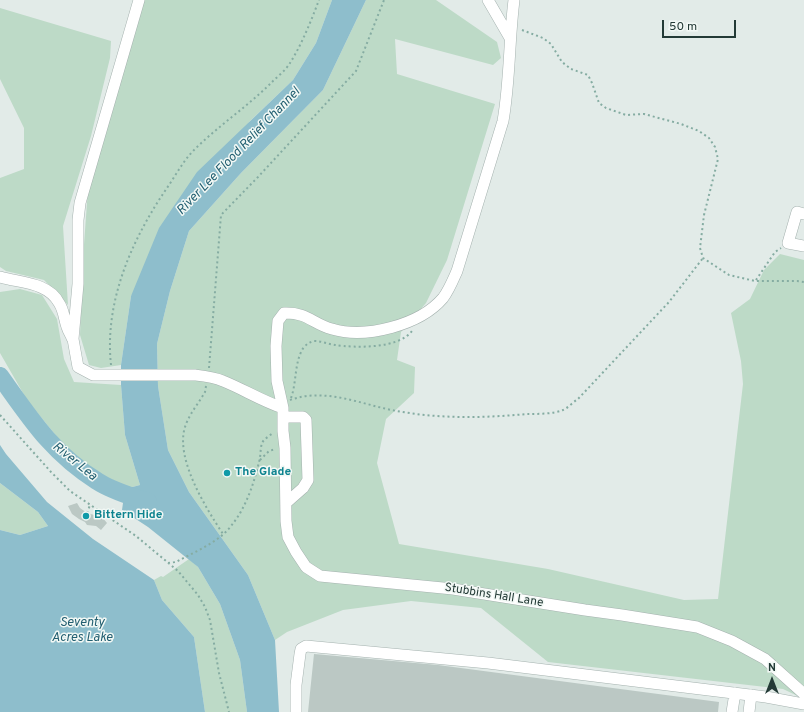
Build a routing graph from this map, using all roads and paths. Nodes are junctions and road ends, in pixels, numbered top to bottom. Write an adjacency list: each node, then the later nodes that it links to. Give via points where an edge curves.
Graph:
1 (139, 0): 16 (lane, via 80,203 78,284)
2 (319, 0): 17 (path, via 290,64 193,151 158,200 141,230 130,254 111,319 110,338)
3 (384, 0): 18 (path, via 356,71 221,215)
4 (488, 0): 7 (lane)
5 (514, 0): 6 (lane, Stubbins Hall Lane)
6 (511, 25): 7 (lane, Stubbins Hall Lane); 11 (path, via 543,38 551,44 562,62 571,69 588,75 599,102 606,108 626,115 644,114 681,124 709,138 718,159 704,215 700,248)
7 (510, 38): 15 (lane, Stubbins Hall Lane, via 508,95 503,121 457,271 443,298)
8 (804, 214): 9 (lane, via 797,212)
9 (788, 242): 10 (lane); 13 (path, via 775,252)
10 (804, 246)
11 (703, 258): 13 (path, via 729,275); 15 (path, via 669,302 564,410 497,417 430,416 398,412 332,396 299,397 290,401 300,354 307,344 313,341 352,346 386,344 406,337 412,332)
12 (0, 277): 16 (lane, via 34,284 54,296 59,302)
13 (755, 281): 14 (path)
14 (804, 282)
15 (418, 317): 19 (lane, Stubbins Hall Lane, via 376,331 344,332 330,329 294,312 284,313 278,321 276,346 277,381)
16 (73, 339): 17 (lane, via 78,367 93,376)
17 (116, 376): 18 (lane, via 195,374)
18 (208, 377): 19 (lane, via 221,380); 27 (path, via 205,392 186,426 183,438 184,453 196,485)
19 (283, 413): 21 (lane, Stubbins Hall Lane); 24 (lane, via 306,420 308,465 308,480)
20 (0, 415): 25 (path, via 70,491)
21 (283, 431): 22 (lane, Stubbins Hall Lane); 23 (path, via 266,437 262,443)
22 (285, 448): 23 (path, via 269,451); 24 (lane, Stubbins Hall Lane)
23 (260, 460): 27 (path, via 243,506)
24 (286, 503): 30 (lane, Stubbins Hall Lane, via 288,537 306,567 320,576 453,589 697,628 732,641 765,659)
25 (90, 505): 26 (path); 28 (path, via 136,536)
26 (87, 513)
27 (223, 535): 28 (path, via 176,562)
28 (168, 563): 33 (path, via 189,583 206,607)
29 (735, 693): 31 (lane); 34 (lane, via 488,663 306,646 301,649 300,654); 35 (lane)
30 (804, 694)
31 (751, 695): 32 (lane); 36 (lane)
32 (804, 704)
33 (229, 712)
34 (296, 712)
35 (732, 712)
36 (749, 712)

